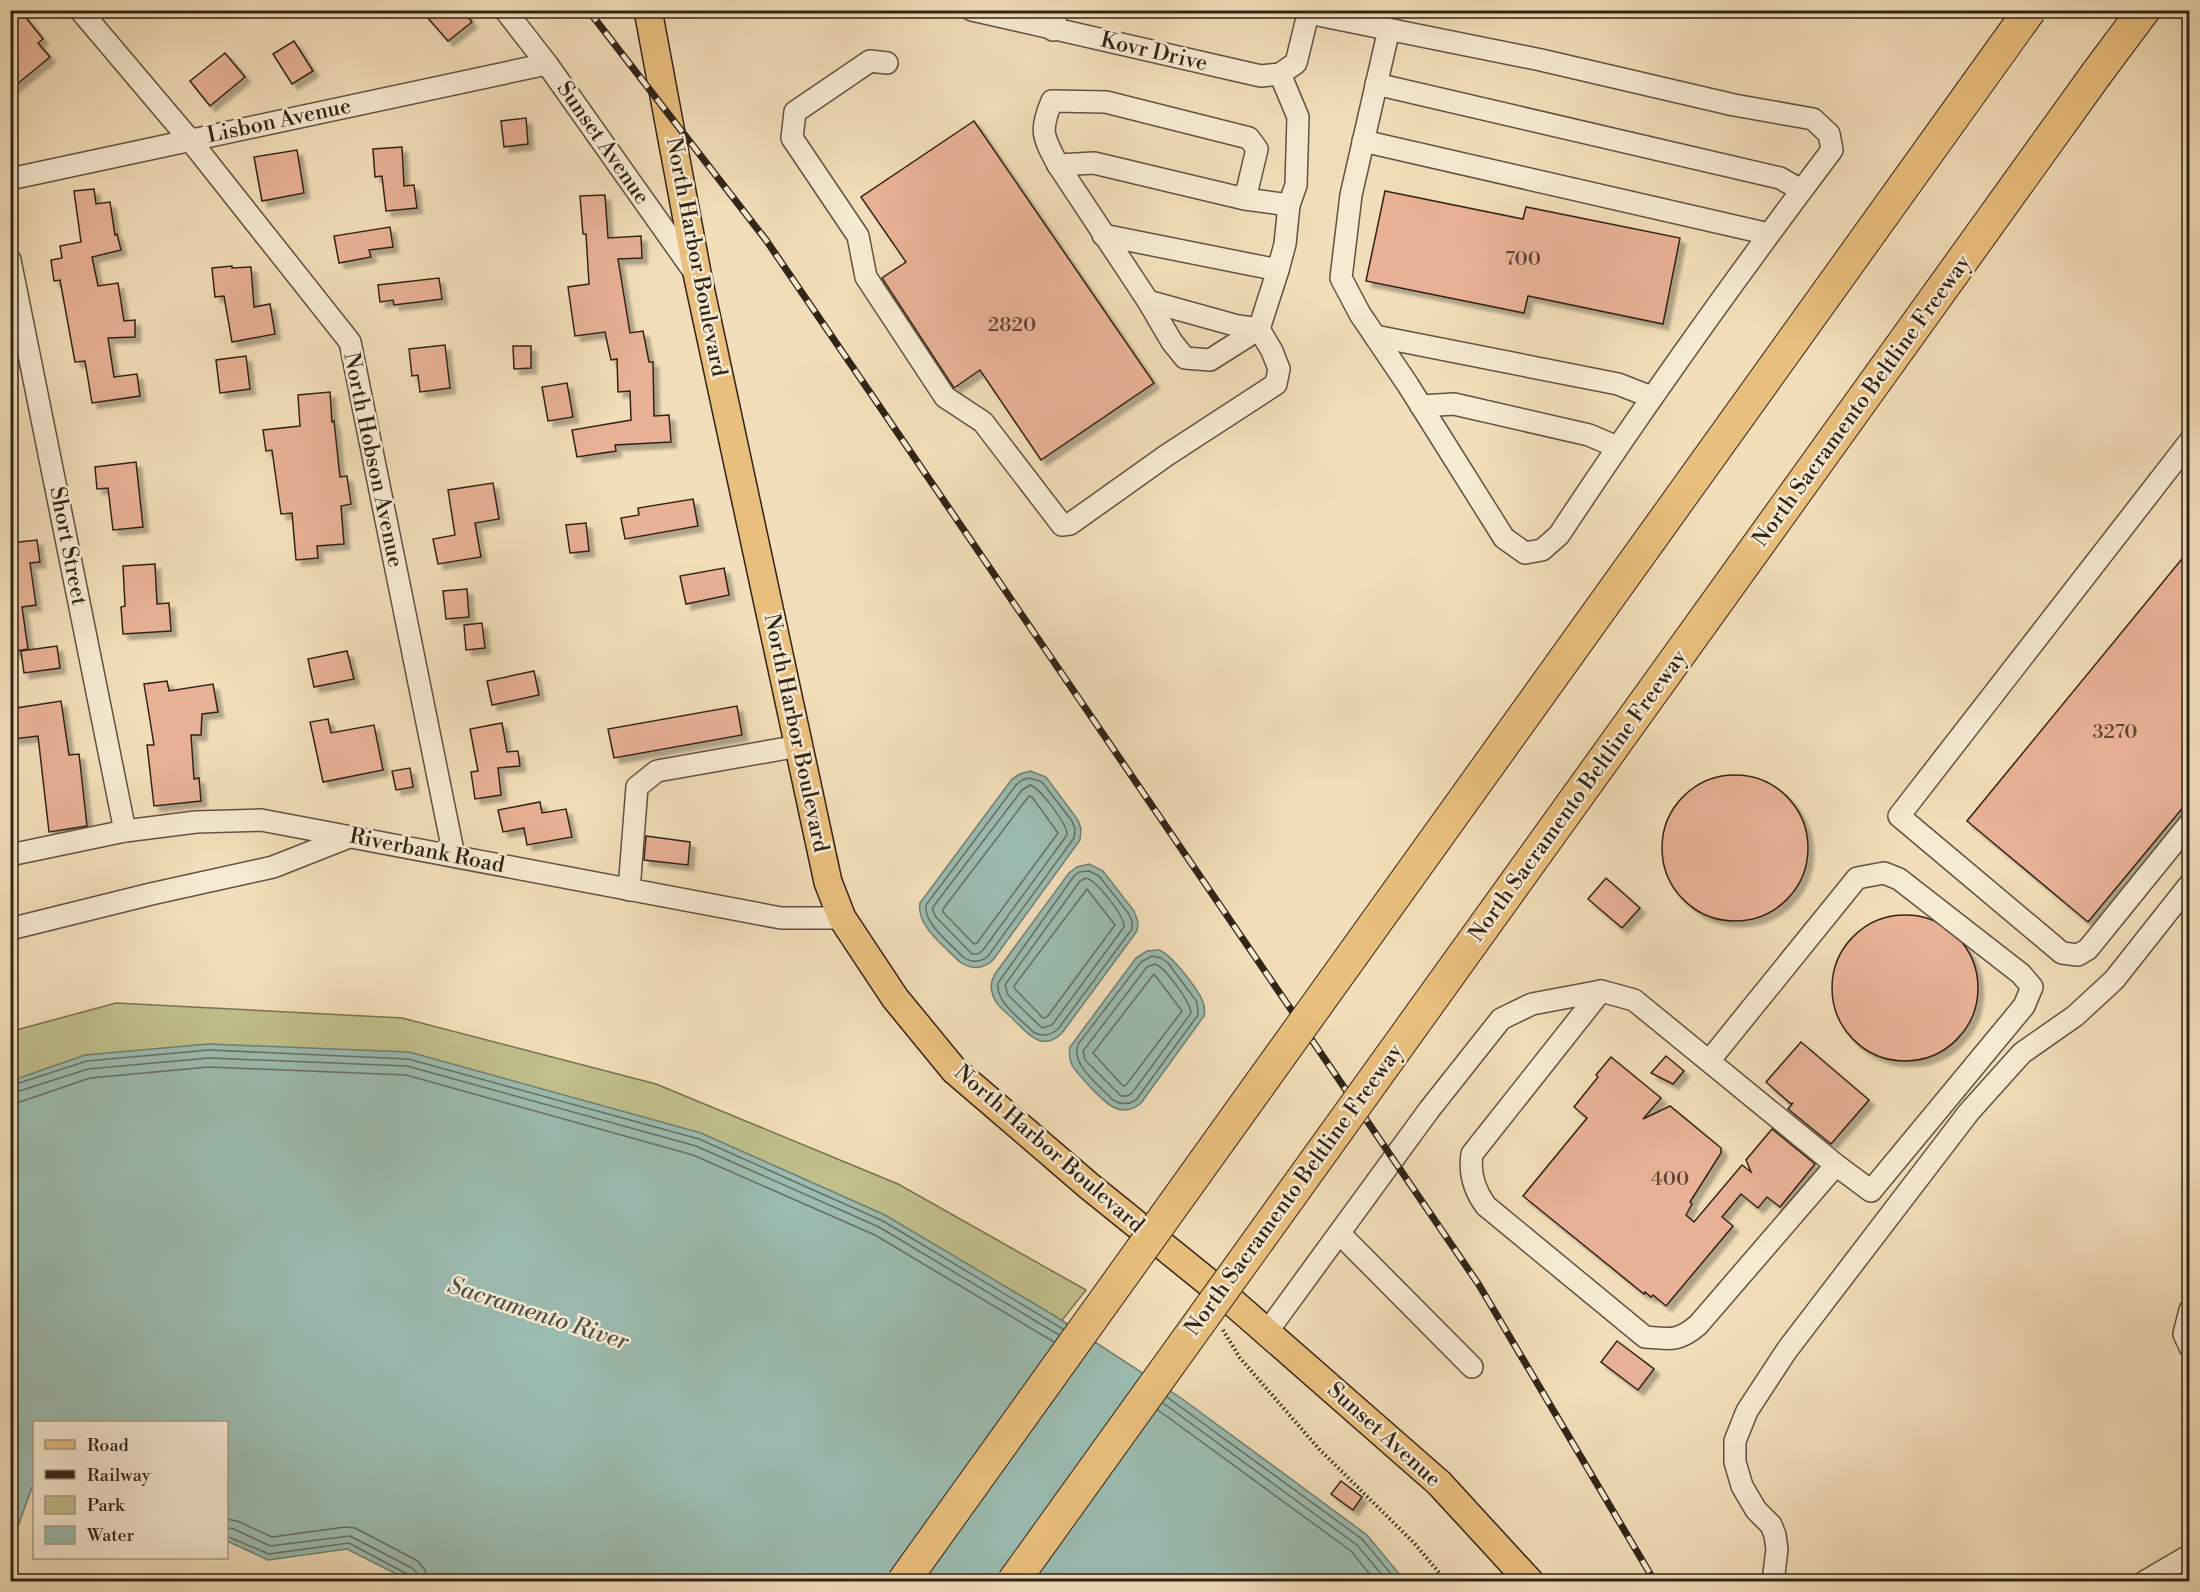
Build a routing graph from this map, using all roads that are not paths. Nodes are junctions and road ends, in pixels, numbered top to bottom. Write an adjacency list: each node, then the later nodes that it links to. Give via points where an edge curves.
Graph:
1 (80, 10): 14 (street, North Hobson Avenue)
2 (505, 10): 11 (street, Sunset Avenue)
3 (648, 10): 25 (main road, North Harbor Boulevard)
4 (2030, 10): 53 (highway, bridge)
5 (2144, 10): 54 (highway, North Sacramento Beltline Freeway, bridge)
6 (973, 11): 8 (street, Kovr Drive)
7 (1308, 12): 9 (street); 12 (street)
8 (1055, 20): 12 (street, Kovr Drive, via 1261,76)
9 (1389, 29): 13 (street); 18 (street, via 1813,119 1829,134 1832,150)
10 (887, 63): 27 (street, via 870,62 795,112 792,138 858,236 866,277 945,397 983,422 1062,525 1070,524 1167,454 1276,384 1280,369)
11 (547, 64): 14 (street, Lisbon Avenue); 25 (street, Sunset Avenue)
12 (1288, 69): 20 (street, via 1298,117 1296,185)
13 (1376, 84): 15 (street); 18 (street, via 1780,178)
14 (190, 140): 17 (street, Lisbon Avenue); 38 (street, North Hobson Avenue, via 350,342)
15 (1363, 141): 21 (street); 28 (street, via 1351,195 1341,278)
16 (1058, 165): 19 (street, via 1094,163); 19 (street, via 1044,140 1044,120 1052,101 1106,102 1249,138 1257,149); 22 (street)
17 (10, 179)
18 (1801, 190): 21 (street)
19 (1245, 199): 20 (street)
20 (1289, 206): 24 (street)
21 (1768, 234): 29 (street)
22 (1103, 236): 24 (street); 26 (street)
23 (10, 260): 35 (street, Short Street)
24 (1278, 270): 27 (street)
25 (699, 278): 33 (main road, North Harbor Boulevard)
26 (1148, 301): 27 (street); 27 (street, via 1185,358 1210,360)
27 (1259, 329)
28 (1375, 336): 29 (street, via 1618,384); 30 (street)
29 (1651, 397): 32 (street)
30 (1422, 406): 32 (street, via 1454,404 1589,435); 32 (street, via 1504,538 1525,553 1542,550 1559,535)
31 (2190, 441): 34 (street, via 1899,816 2062,953 2078,955 2088,949)
32 (1617, 447)
33 (799, 746): 40 (street, via 657,771 642,782 637,787); 41 (main road, North Harbor Boulevard, via 828,882)
34 (2190, 823)
35 (125, 831): 36 (street, Riverbank Road, via 196,822 261,820); 37 (street, Riverbank Road)
36 (350, 836): 38 (street, Riverbank Road); 42 (street, via 273,867)
37 (10, 855)
38 (454, 856): 40 (street, Riverbank Road)
39 (2190, 884): 56 (street, via 2114,980 2075,1016 2022,1053 1975,1105 1787,1350 1747,1411 1735,1441 1735,1462 1742,1486 1775,1535)
40 (629, 890): 41 (street, Riverbank Road, via 781,918)
41 (842, 918): 47 (main road, North Harbor Boulevard, via 895,998 954,1070)
42 (10, 929)
43 (1602, 992): 44 (street, via 1634,1000); 45 (street, via 1472,1154 1470,1168 1476,1193 1486,1206 1645,1337 1685,1336 1698,1325); 46 (street, via 1532,1004 1501,1019)
44 (1709, 1061): 45 (street); 45 (street, via 1857,878 1884,873 1899,879 2021,974 2032,987 2024,1006 1871,1191)
45 (1836, 1165)
46 (1340, 1234): 49 (street); 51 (street)
47 (1228, 1299): 49 (main road, Sunset Avenue)
48 (2190, 1310): 50 (street, via 2184,1334)
49 (1267, 1332): 55 (main road, Sunset Avenue, via 1439,1483)
50 (2190, 1347)
51 (1472, 1367)
52 (2190, 1555): 57 (street)
53 (903, 1581)
54 (1013, 1581)
55 (1530, 1581)
56 (1773, 1581)
57 (2144, 1581)

